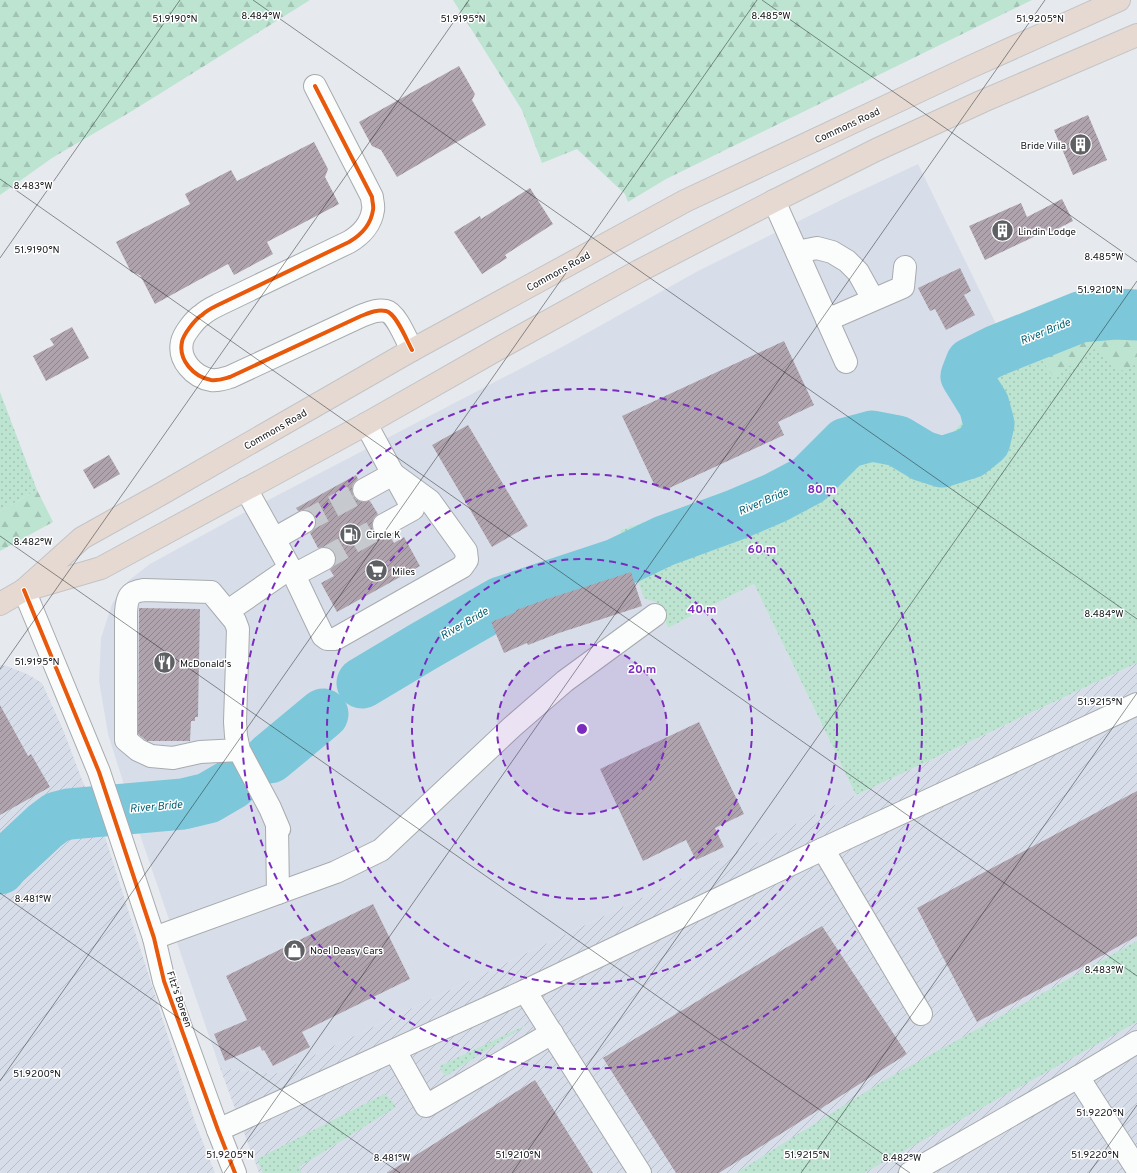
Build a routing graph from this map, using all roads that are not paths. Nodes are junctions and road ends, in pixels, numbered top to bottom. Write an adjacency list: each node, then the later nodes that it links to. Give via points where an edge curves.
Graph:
1 (1119, 0): 9 (highway, Commons Road, via 685,201)
2 (1137, 35): 4 (highway, Commons Road, via 983,101)
3 (315, 86): 9 (street, via 372,197 373,210 369,222 363,232 349,242 201,315 188,330 182,342 182,353 192,370 211,380 220,380 375,311 386,311 393,315)
4 (774, 201): 5 (street); 11 (highway, Commons Road, via 639,271)
5 (797, 252): 7 (street, via 817,248 832,252 847,261 858,272); 8 (street)
6 (904, 267): 7 (street, via 903,287)
7 (873, 299): 8 (street)
8 (827, 320): 10 (street)
9 (412, 350): 20 (highway, Commons Road, via 82,538)
10 (846, 362)
11 (366, 424): 12 (street); 13 (highway, Commons Road)
12 (393, 474): 14 (street); 16 (street, via 413,509); 19 (street, via 430,501 466,551 467,560 462,567 335,639 323,636)
13 (246, 489): 17 (street); 20 (highway, Commons Road, via 101,568)
14 (364, 490)
15 (304, 522): 17 (street)
16 (384, 525)
17 (274, 539): 19 (street)
18 (324, 559): 19 (street)
19 (292, 572): 22 (street)
20 (24, 590): 21 (highway, Commons Road); 28 (street, Fitz's Boreen, via 99,772)
21 (0, 604)
22 (228, 611): 25 (street, via 238,630 235,722); 25 (street, via 211,592 144,590 132,593 126,612 126,740 151,756 173,758 200,752)
23 (655, 615): 27 (street, via 565,681 512,727 382,850 336,872)
24 (1137, 704): 26 (street)
25 (239, 750): 27 (street, via 279,829 277,827)
26 (822, 849): 29 (street); 30 (street)
27 (278, 893): 28 (street)
28 (154, 938): 35 (street, Fitz's Boreen, via 164,981)
29 (526, 991): 31 (street); 33 (street)
30 (921, 1014)
31 (552, 1033): 33 (street, via 426,1106); 38 (street)
32 (1137, 1042): 34 (street)
33 (395, 1051): 35 (street)
34 (1078, 1077): 36 (street); 39 (street)
35 (218, 1130): 37 (street, Fitz's Boreen)
36 (1137, 1169)
37 (235, 1173)
38 (640, 1173)
39 (910, 1173)

